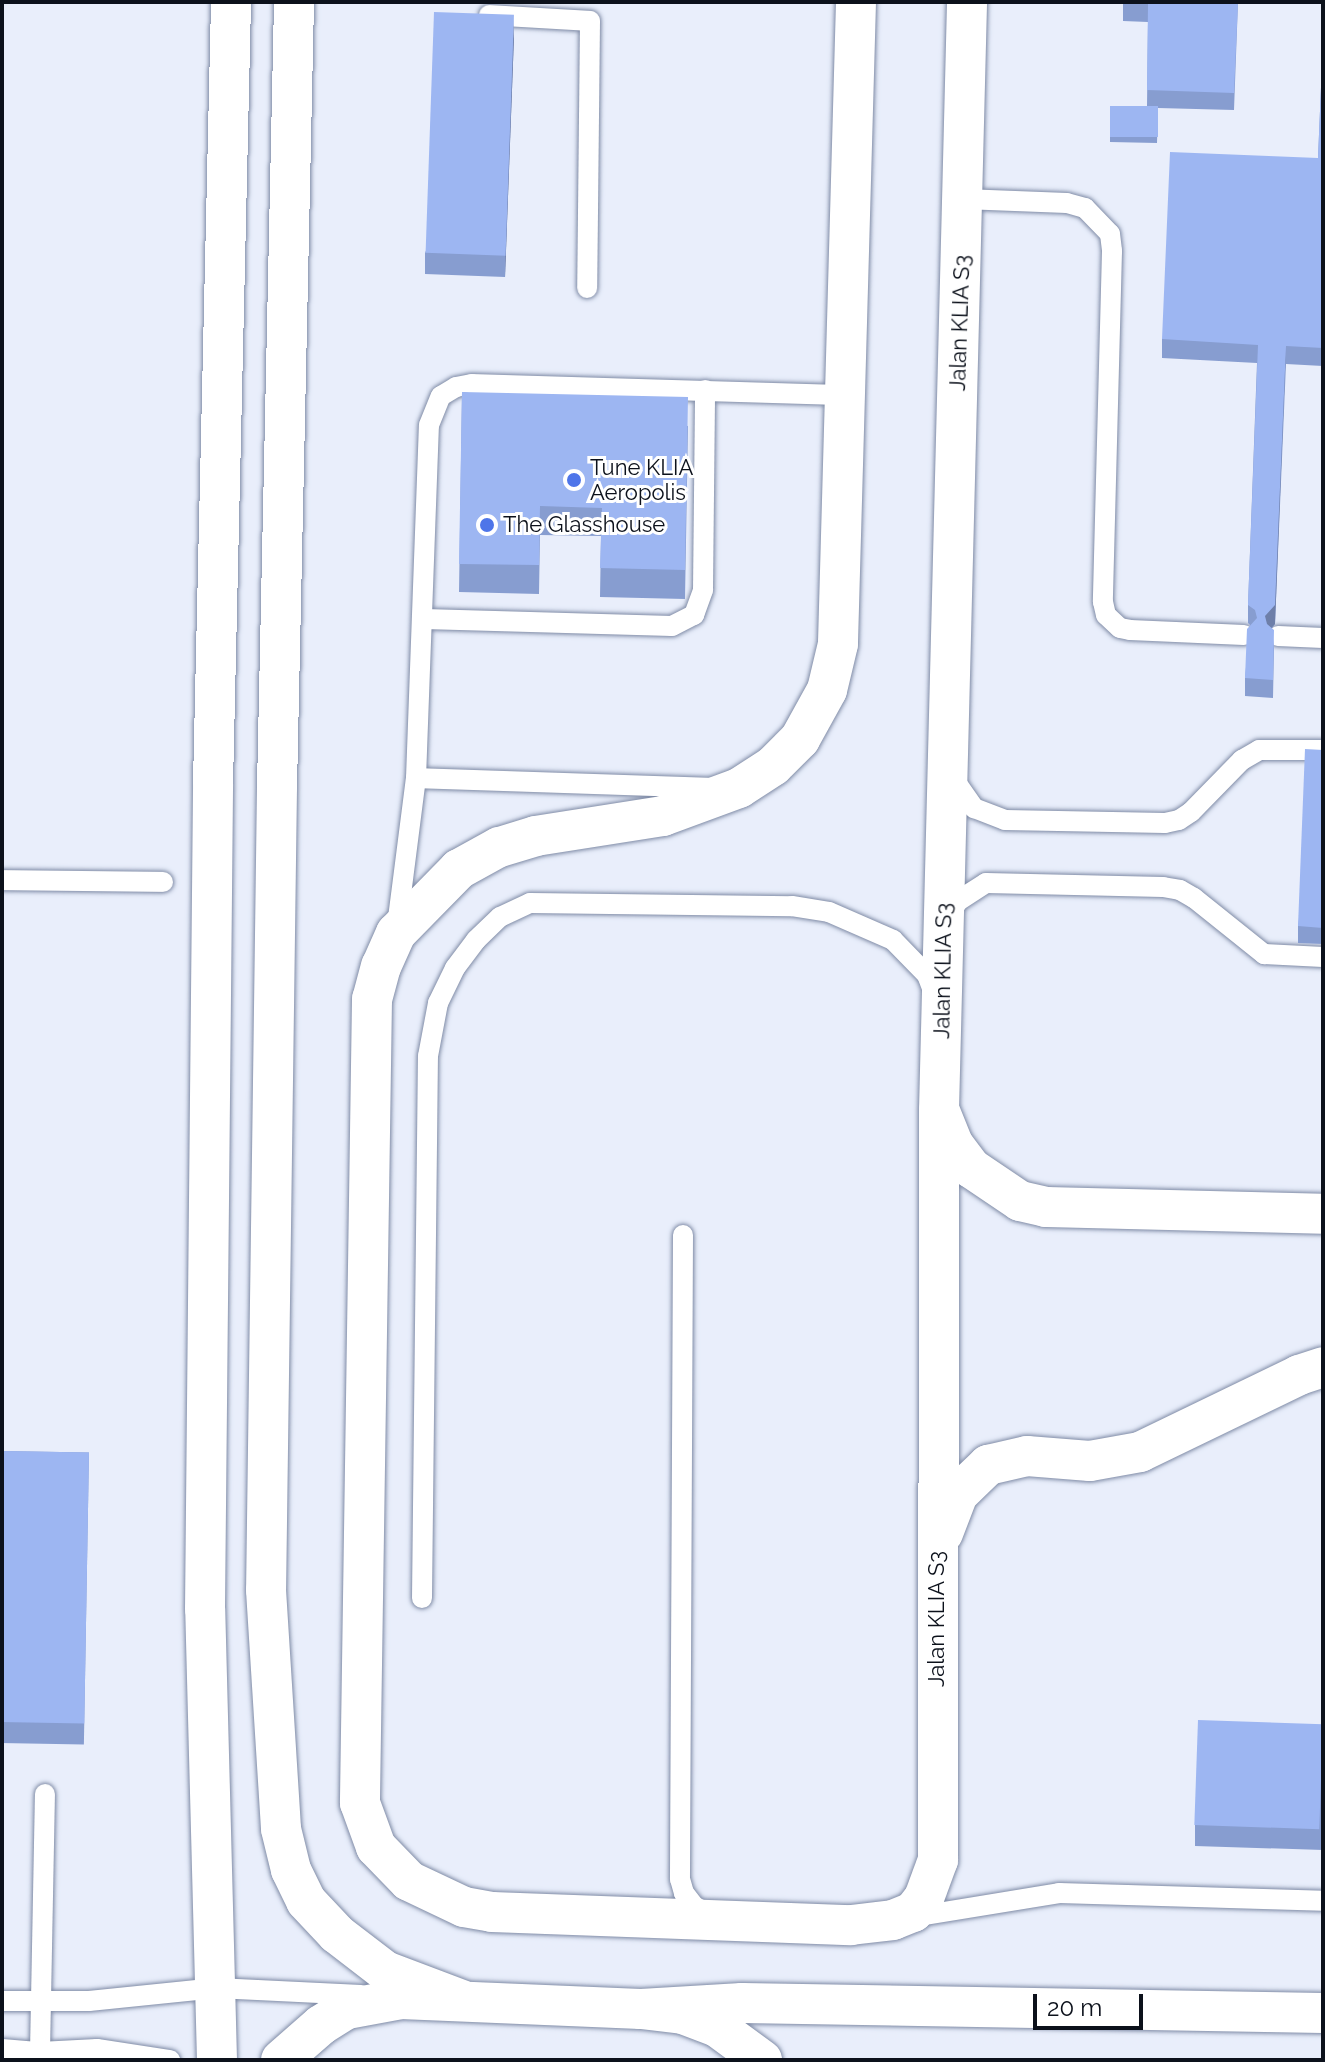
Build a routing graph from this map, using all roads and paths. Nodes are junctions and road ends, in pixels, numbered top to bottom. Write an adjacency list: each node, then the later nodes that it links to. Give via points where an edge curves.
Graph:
1 (231, 2): 35 (street, via 213,784 205,1609)
2 (294, 2): 37 (street, via 266,1590 281,1829 291,1870 306,1901 337,1934 385,1971)
3 (856, 2): 10 (street)
4 (967, 2): 7 (street, Jalan KLIA S3)
5 (592, 11): 6 (lane); 8 (lane)
6 (470, 14)
7 (963, 199): 12 (lane, via 1067,203 1085,208 1110,234 1106,615 1130,630); 16 (street, Jalan KLIA S3)
8 (587, 288)
9 (705, 390): 10 (lane); 11 (lane, via 472,384 441,396 429,425); 11 (lane, via 703,590 694,615 672,626)
10 (847, 395): 18 (street, via 838,644 827,690 800,739 773,766)
11 (424, 619): 17 (lane)
12 (1244, 635)
13 (1278, 636): 14 (lane)
14 (1323, 638)
15 (1323, 750): 16 (lane, via 1259,750 1242,760 1191,812 1165,823 989,816 963,796)
16 (947, 763): 21 (street, Jalan KLIA S3)
17 (416, 778): 18 (lane); 22 (lane)
18 (739, 788): 22 (street, via 663,816 499,847 459,869)
19 (2, 880): 20 (lane)
20 (163, 882)
21 (943, 929): 23 (lane, via 958,901 986,883 1163,887 1194,898 1264,954); 24 (street, Jalan KLIA S3)
22 (396, 933): 34 (street, via 372,999 370,1031 359,1778 366,1825 376,1847 409,1881 464,1907)
23 (1323, 957)
24 (941, 1030): 25 (street, Jalan KLIA S3); 30 (lane, via 927,975 911,955 883,935 829,912 792,906 530,903 500,917 476,940 438,1003 428,1056)
25 (939, 1110): 26 (street, via 953,1144 971,1168 1020,1201 1046,1207); 29 (street, Jalan KLIA S3)
26 (1323, 1214)
27 (683, 1235): 34 (lane, via 680,1879 694,1906)
28 (1323, 1367): 29 (street, via 1140,1452 1090,1461 1027,1456 988,1465 958,1494)
29 (937, 1554): 33 (street, Jalan KLIA S3, via 938,1860 924,1898 913,1912)
30 (422, 1598)
31 (45, 1794): 39 (lane)
32 (1323, 1901): 33 (lane, via 1059,1893)
33 (893, 1920): 34 (street, via 851,1925)
34 (727, 1921)
35 (216, 1988): 36 (lane); 39 (lane); 45 (street)
36 (401, 1999): 37 (street); 46 (street, via 347,2009)
37 (462, 2000): 40 (street)
38 (2, 2001): 39 (lane)
39 (44, 2002): 43 (lane)
40 (641, 2009): 41 (street, via 742,2003); 47 (street, via 683,2014 717,2027)
41 (1323, 2013)
42 (2, 2049): 43 (lane)
43 (40, 2052): 44 (lane, via 97,2049)
44 (170, 2060)
45 (217, 2060)
46 (281, 2060)
47 (762, 2060)

